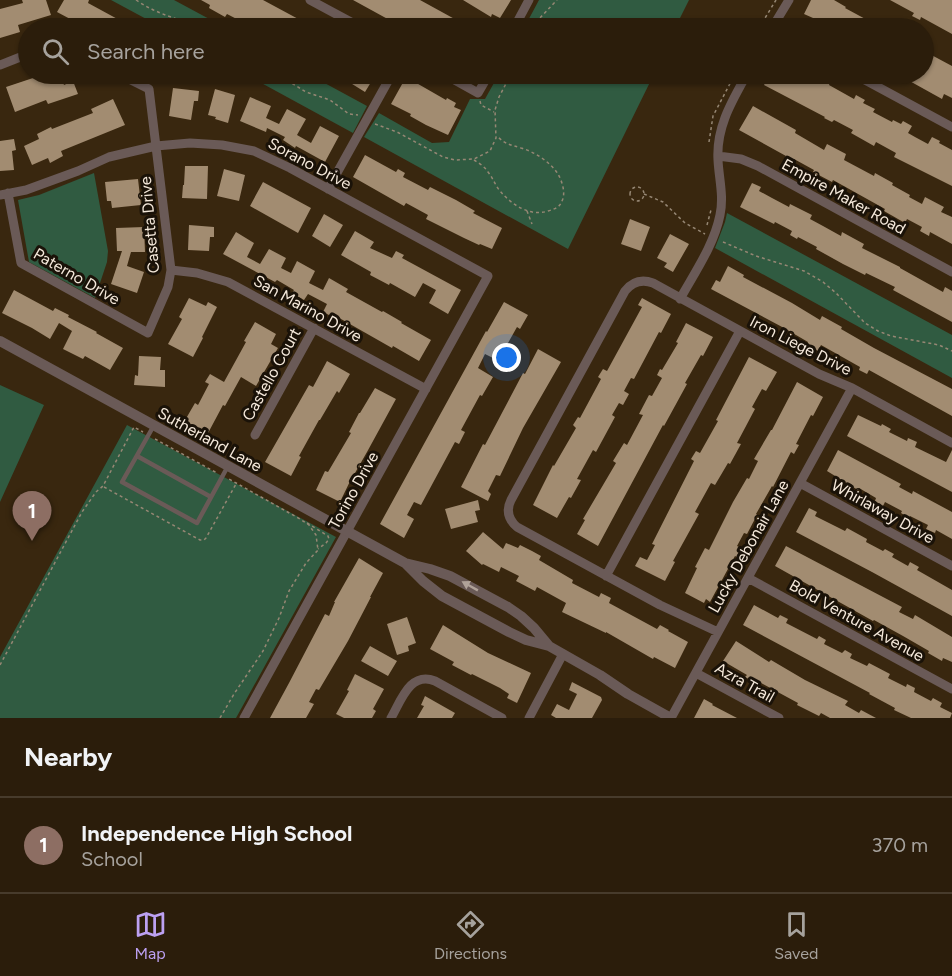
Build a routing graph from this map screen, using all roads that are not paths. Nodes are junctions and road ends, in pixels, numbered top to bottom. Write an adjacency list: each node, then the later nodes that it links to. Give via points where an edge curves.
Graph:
1 (310, 0): 4 (street)
2 (529, 0): 5 (street)
3 (789, 0): 6 (street)
4 (343, 18)
5 (519, 18)
6 (778, 18)
7 (18, 58): 8 (street)
8 (0, 65)
9 (139, 84): 16 (street, Casetta Drive, via 149,89)
10 (386, 84): 18 (street)
11 (462, 84): 12 (street, via 478,93)
12 (483, 84)
13 (742, 84): 17 (street, via 724,118)
14 (872, 84): 15 (street)
15 (952, 127)
16 (156, 146): 18 (street, Sorano Drive, via 212,144 254,151); 19 (street, Sorano Drive, via 109,157 26,190); 20 (street, Casetta Drive)
17 (718, 156): 21 (street, Empire Maker Road, via 758,165); 23 (street, via 722,186 719,218 713,238)
18 (328, 189): 22 (street, Sorano Drive)
19 (4, 194): 26 (street, Paterno Drive, via 21,263)
20 (171, 270): 24 (street, San Marino Drive, via 228,282); 26 (street, Casetta Drive, via 168,287)
21 (952, 272)
22 (488, 276): 29 (street, Torino Drive)
23 (680, 299): 25 (street, Iron Liege Drive); 40 (street, Iron Liege Drive, via 643,281 625,291 508,508 517,527)
24 (314, 328): 29 (street, San Marino Drive); 31 (street, Castello Court)
25 (740, 331): 28 (street, Iron Liege Drive); 40 (street)
26 (148, 333)
27 (0, 341): 30 (street, Sutherland Lane)
28 (852, 388): 32 (street, Iron Liege Drive); 35 (street, Lucky Debonair Lane)
29 (426, 389): 37 (street, Torino Drive)
30 (151, 430): 33 (lane); 34 (street, Sutherland Lane)
31 (255, 435)
32 (952, 443)
33 (137, 456): 36 (lane); 36 (lane, via 122,482 197,523)
34 (226, 471): 36 (lane); 37 (street, Sutherland Lane)
35 (800, 483): 39 (street, Whirlaway Drive); 41 (street, Lucky Debonair Lane)
36 (211, 497)
37 (347, 531): 38 (street, Sutherland Lane); 49 (street, Torino Drive)
38 (405, 563): 42 (street, Sutherland Lane, one-way to 38, via 450,576); 43 (street, Sutherland Lane, via 435,591)
39 (952, 566)
40 (606, 576): 44 (street)
41 (748, 578): 44 (street, Lucky Debonair Lane); 48 (street, Bold Venture Avenue)
42 (496, 600): 43 (street); 45 (street, Sutherland Lane, via 521,616)
43 (486, 620): 45 (street, Sutherland Lane, via 526,640)
44 (718, 632): 47 (street, Lucky Debonair Lane)
45 (549, 646): 46 (street, Sutherland Lane)
46 (563, 654): 52 (street); 53 (street, Sutherland Lane)
47 (696, 672): 53 (street, Lucky Debonair Lane); 54 (street, Azra Trail)
48 (952, 689)
49 (244, 718)
50 (391, 718): 51 (street, via 407,688 425,679)
51 (502, 718)
52 (529, 718)
53 (671, 718)
54 (779, 718)

